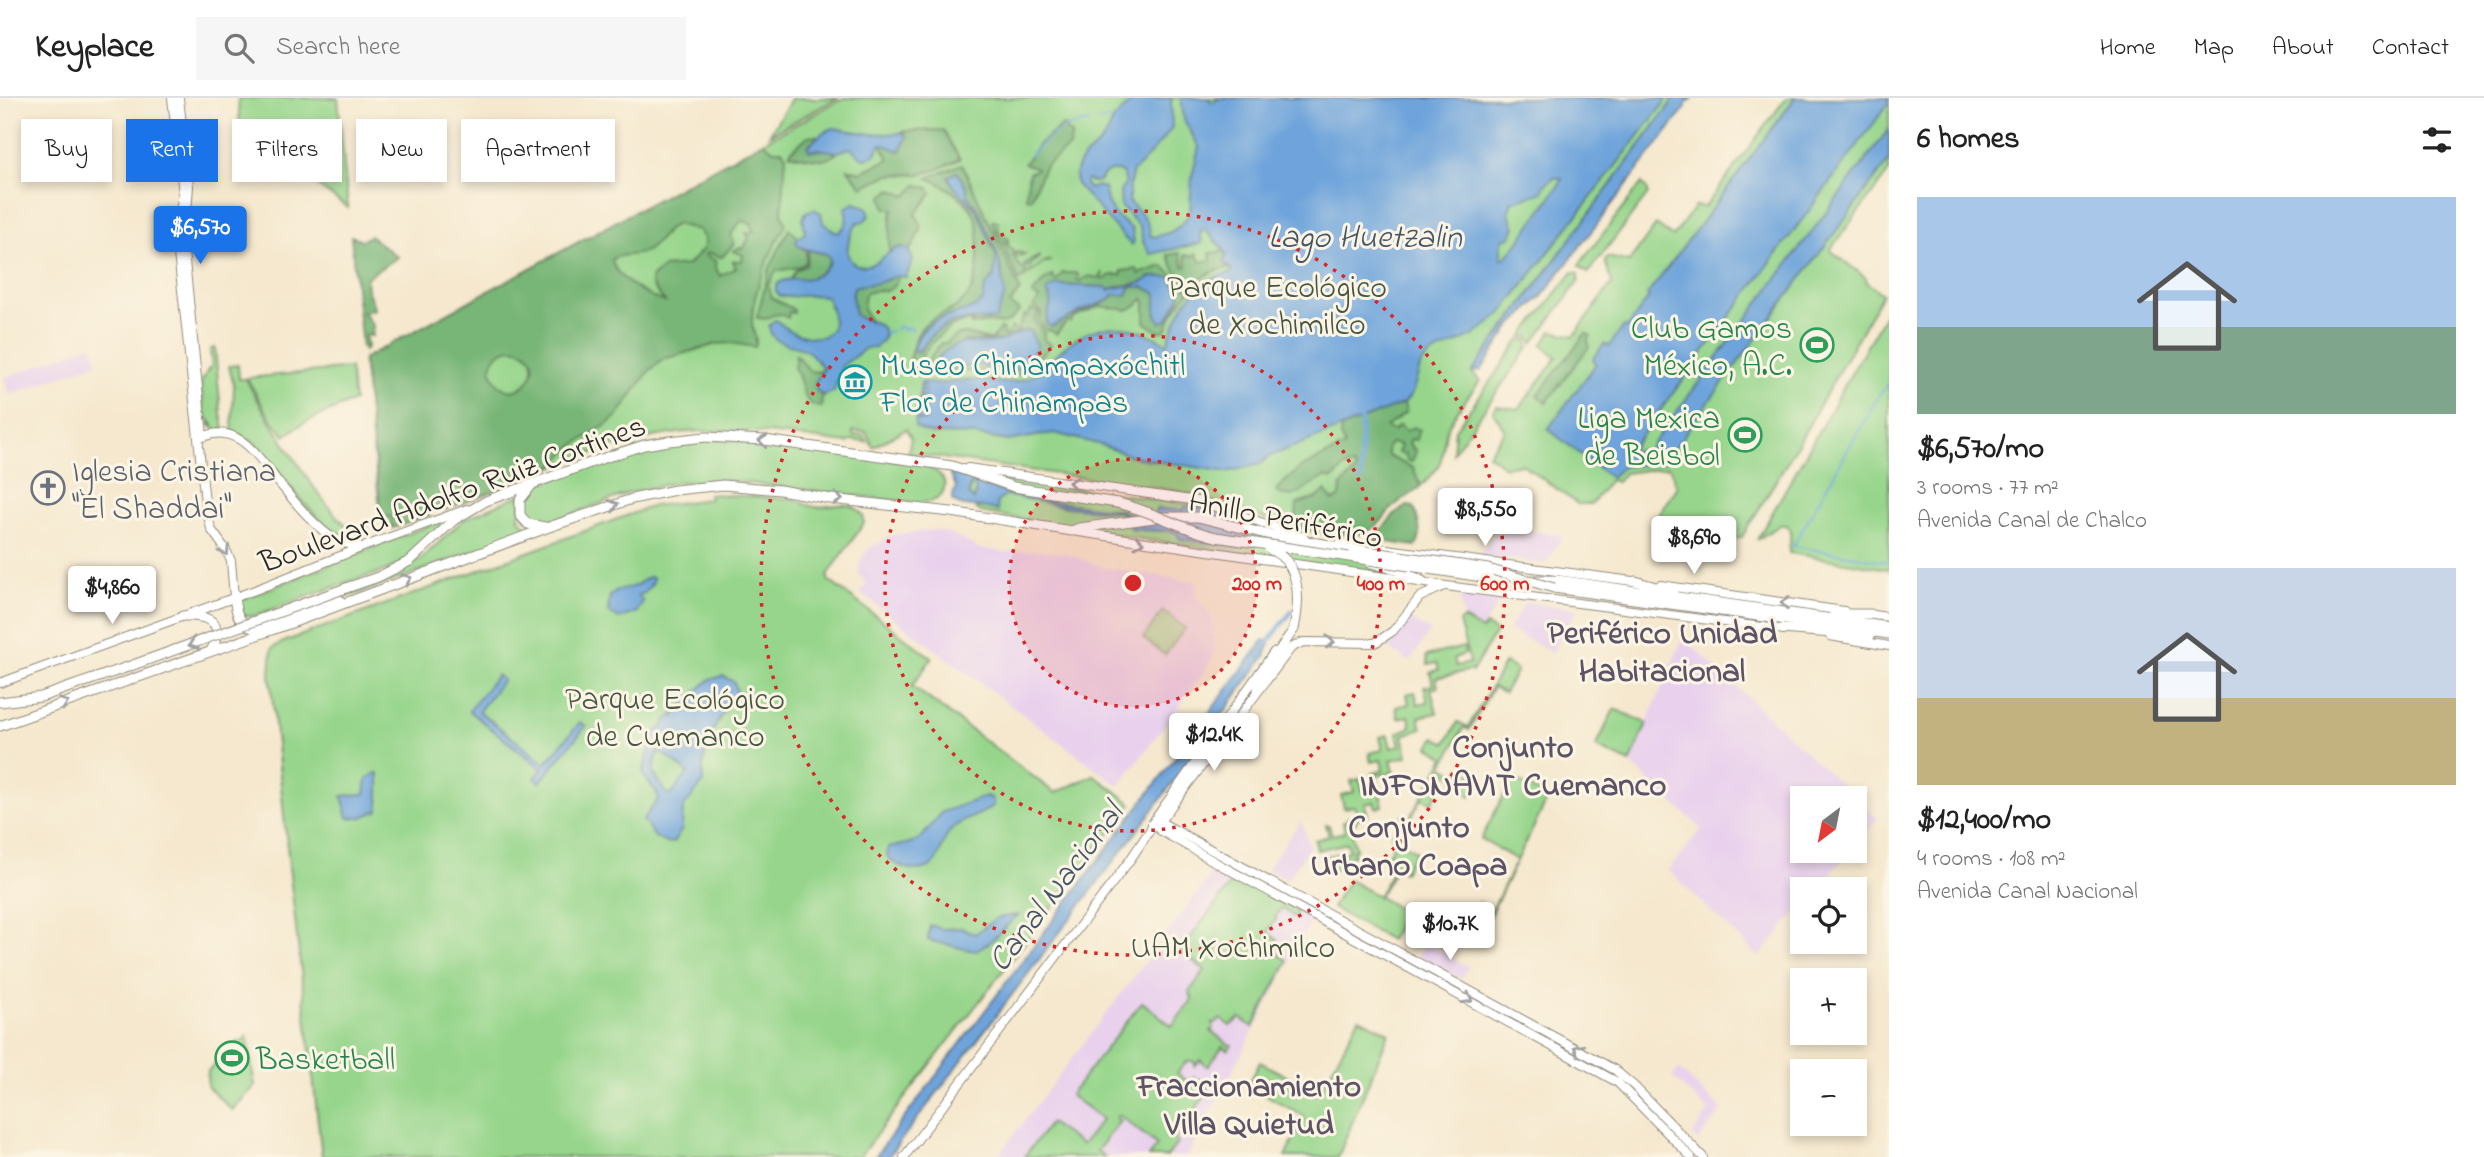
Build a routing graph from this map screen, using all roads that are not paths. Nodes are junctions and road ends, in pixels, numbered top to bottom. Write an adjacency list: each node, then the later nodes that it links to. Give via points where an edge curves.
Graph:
1 (172, 98): 21 (main road, one-way to 21, via 183,193 178,253 205,502 211,529 231,561)
2 (179, 98): 3 (main road, via 189,186 184,251)
3 (202, 419): 4 (main road); 4 (main road, via 203,437)
4 (218, 434): 12 (main road, via 255,451 284,490 326,533)
5 (952, 466): 6 (highway, Boulevard Adolfo Ruiz Cortines, one-way to 6, via 764,440 706,437 644,445); 10 (highway, Anillo Periférico, bridge, via 1041,492 1126,505 1195,533); 11 (main road, Boulevard Adolfo Ruiz Cortines, one-way to 5, via 1306,538 1198,501)
6 (535, 482): 7 (highway, Boulevard Adolfo Ruiz Cortines); 8 (highway, via 520,500 520,515 535,526)
7 (486, 501): 12 (main road, Boulevard Adolfo Ruiz Cortines); 34 (highway, Boulevard Adolfo Ruiz Cortines, one-way to 34, bridge, via 454,520 410,561 378,577 41,697)
8 (549, 527): 9 (highway, Boulevard Adolfo Ruiz Cortines, one-way to 9, via 632,499 723,485); 19 (highway, Boulevard Adolfo Ruiz Cortines, one-way to 8)
9 (1072, 531): 14 (main road, Boulevard Adolfo Ruiz Cortines, one-way to 14); 29 (highway, Anillo Periférico, bridge, via 1172,516 1198,517 1292,539 1480,567 1554,588)
10 (1228, 539): 22 (highway, Anillo Periférico, bridge, via 1518,582 1558,580); 33 (highway, bridge, via 1277,552 1297,581 1294,629)
11 (1360, 545): 13 (main road); 16 (main road, Boulevard Adolfo Ruiz Cortines)
12 (362, 547): 21 (main road, Boulevard Adolfo Ruiz Cortines)
13 (1361, 556): 15 (main road); 17 (main road, via 1370,564 1410,574)
14 (1279, 562): 15 (main road, Boulevard Adolfo Ruiz Cortines); 36 (main road, via 1296,586 1289,630)
15 (1350, 572): 17 (main road, Boulevard Adolfo Ruiz Cortines)
16 (1635, 581): 22 (highway); 23 (main road, Boulevard Adolfo Ruiz Cortines, one-way to 16)
17 (1424, 583): 18 (main road, Boulevard Adolfo Ruiz Cortines); 20 (main road)
18 (1446, 586): 20 (main road); 28 (main road, Boulevard Adolfo Ruiz Cortines)
19 (371, 592): 21 (highway, via 256,629 239,619); 31 (highway, Boulevard Adolfo Ruiz Cortines)
20 (1424, 594): 33 (main road, one-way to 20, via 1294,646 1303,642 1375,643 1386,638)
21 (234, 597): 24 (main road, Boulevard Adolfo Ruiz Cortines)
22 (1690, 599): 25 (highway, Anillo Periférico)
23 (1871, 614): 25 (highway); 26 (main road, Boulevard Adolfo Ruiz Cortines)
24 (182, 616): 31 (highway, via 211,620 217,630); 32 (main road, Boulevard Adolfo Ruiz Cortines)
25 (1814, 617): 27 (highway, Anillo Periférico)
26 (1889, 617)
27 (1889, 627)
28 (1781, 629): 29 (highway); 30 (main road, Boulevard Adolfo Ruiz Cortines)
29 (1889, 635)
30 (1889, 646)
31 (211, 651): 35 (highway, Boulevard Adolfo Ruiz Cortines, one-way to 31)
32 (0, 683)
33 (1258, 689): 36 (main road, via 1165,821)
34 (0, 702)
35 (0, 726)
36 (1157, 825): 37 (main road); 38 (main road, one-way to 38, via 1217,863 1617,1082); 39 (main road, one-way to 36, via 1615,1070)
37 (904, 1157)
38 (1691, 1157)
39 (1703, 1157)

